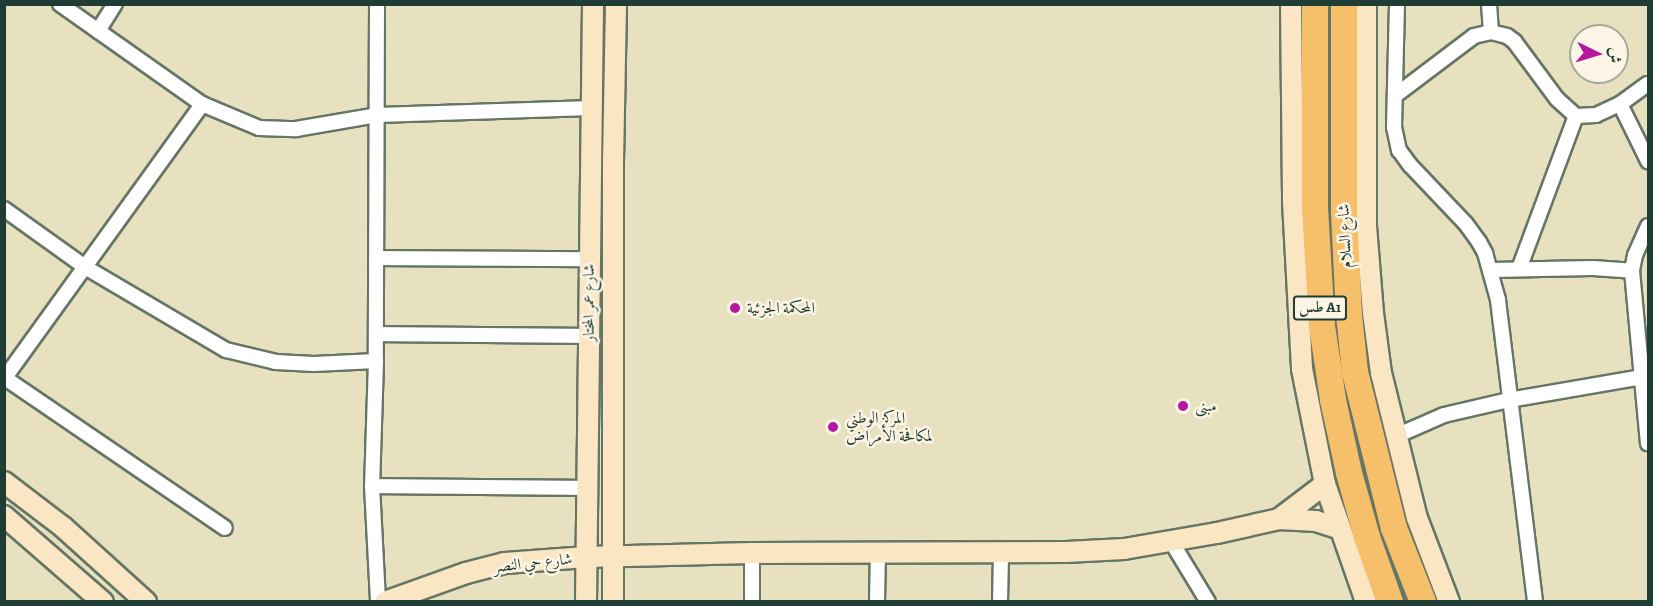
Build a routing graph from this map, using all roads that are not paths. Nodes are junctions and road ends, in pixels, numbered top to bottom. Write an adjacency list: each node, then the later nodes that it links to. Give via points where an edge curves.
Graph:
1 (60, 4): 12 (street)
2 (115, 4): 12 (street)
3 (377, 4): 19 (street)
4 (593, 4): 18 (street, شارع عمر المختار)
5 (616, 4): 23 (street, شارع عمر المختار)
6 (1291, 4): 41 (street, via 1298,331 1308,408)
7 (1315, 4): 65 (highway, شارع السلام / طس A1, via 1315,208 1322,326 1349,473)
8 (1344, 4): 66 (highway, شارع السلام, via 1344,213 1355,372 1394,528)
9 (1366, 4): 38 (street, via 1369,273 1381,374)
10 (1398, 4): 15 (street)
11 (1489, 4): 13 (street)
12 (98, 31): 16 (street)
13 (1491, 32): 15 (street, via 1474,36); 20 (street, via 1514,41 1557,99)
14 (1648, 84): 17 (street)
15 (1396, 95): 30 (street, via 1394,127 1399,150 1472,232)
16 (202, 104): 19 (street, via 259,128 296,129); 28 (street)
17 (1620, 104): 20 (street, via 1596,115); 22 (street)
18 (592, 108): 19 (street); 21 (street, شارع عمر المختار)
19 (377, 115): 26 (street)
20 (1576, 116): 29 (street)
21 (590, 161): 23 (street); 27 (street, شارع عمر المختار)
22 (1648, 161)
23 (613, 162): 53 (street, شارع عمر المختار)
24 (4, 209): 28 (street)
25 (1648, 226): 31 (street)
26 (376, 258): 27 (street); 32 (street)
27 (589, 259): 33 (street, شارع عمر المختار)
28 (86, 267): 34 (street, via 226,350 276,362); 36 (street)
29 (1519, 269): 30 (street); 31 (street)
30 (1491, 270): 37 (street, via 1503,324)
31 (1632, 271): 35 (street)
32 (376, 334): 33 (street); 34 (street)
33 (589, 336): 43 (street, شارع عمر المختار)
34 (376, 361): 42 (street)
35 (1645, 377): 37 (street); 39 (street)
36 (5, 379): 46 (street)
37 (1509, 400): 38 (street, via 1431,419); 68 (street)
38 (1396, 436): 67 (street, via 1417,518)
39 (1648, 443)
40 (4, 482): 55 (street, via 63,527)
41 (1325, 484): 45 (street); 47 (street)
42 (372, 486): 43 (street); 56 (street)
43 (588, 488): 52 (street, شارع عمر المختار)
44 (4, 516): 54 (street)
45 (1279, 519): 47 (street, via 1316,521); 48 (street, شارع حي النصر)
46 (225, 528)
47 (1340, 529): 64 (street)
48 (1171, 541): 51 (street, شارع حي النصر, via 1124,549); 63 (street)
49 (878, 552): 50 (street, شارع حي النصر); 51 (street, شارع حي النصر); 61 (street)
50 (752, 553): 53 (street, شارع حي النصر); 60 (street)
51 (1001, 553): 62 (street)
52 (587, 557): 53 (street, شارع حي النصر); 57 (street, شارع حي النصر, via 504,563); 58 (street, شارع عمر المختار)
53 (614, 557): 59 (street, شارع عمر المختار)
54 (103, 602)
55 (146, 602)
56 (378, 602)
57 (385, 602)
58 (586, 602)
59 (613, 602)
60 (752, 602)
61 (877, 602)
62 (1000, 602)
63 (1208, 602)
64 (1366, 602)
65 (1390, 602)
66 (1423, 602)
67 (1449, 602)
68 (1535, 602)

